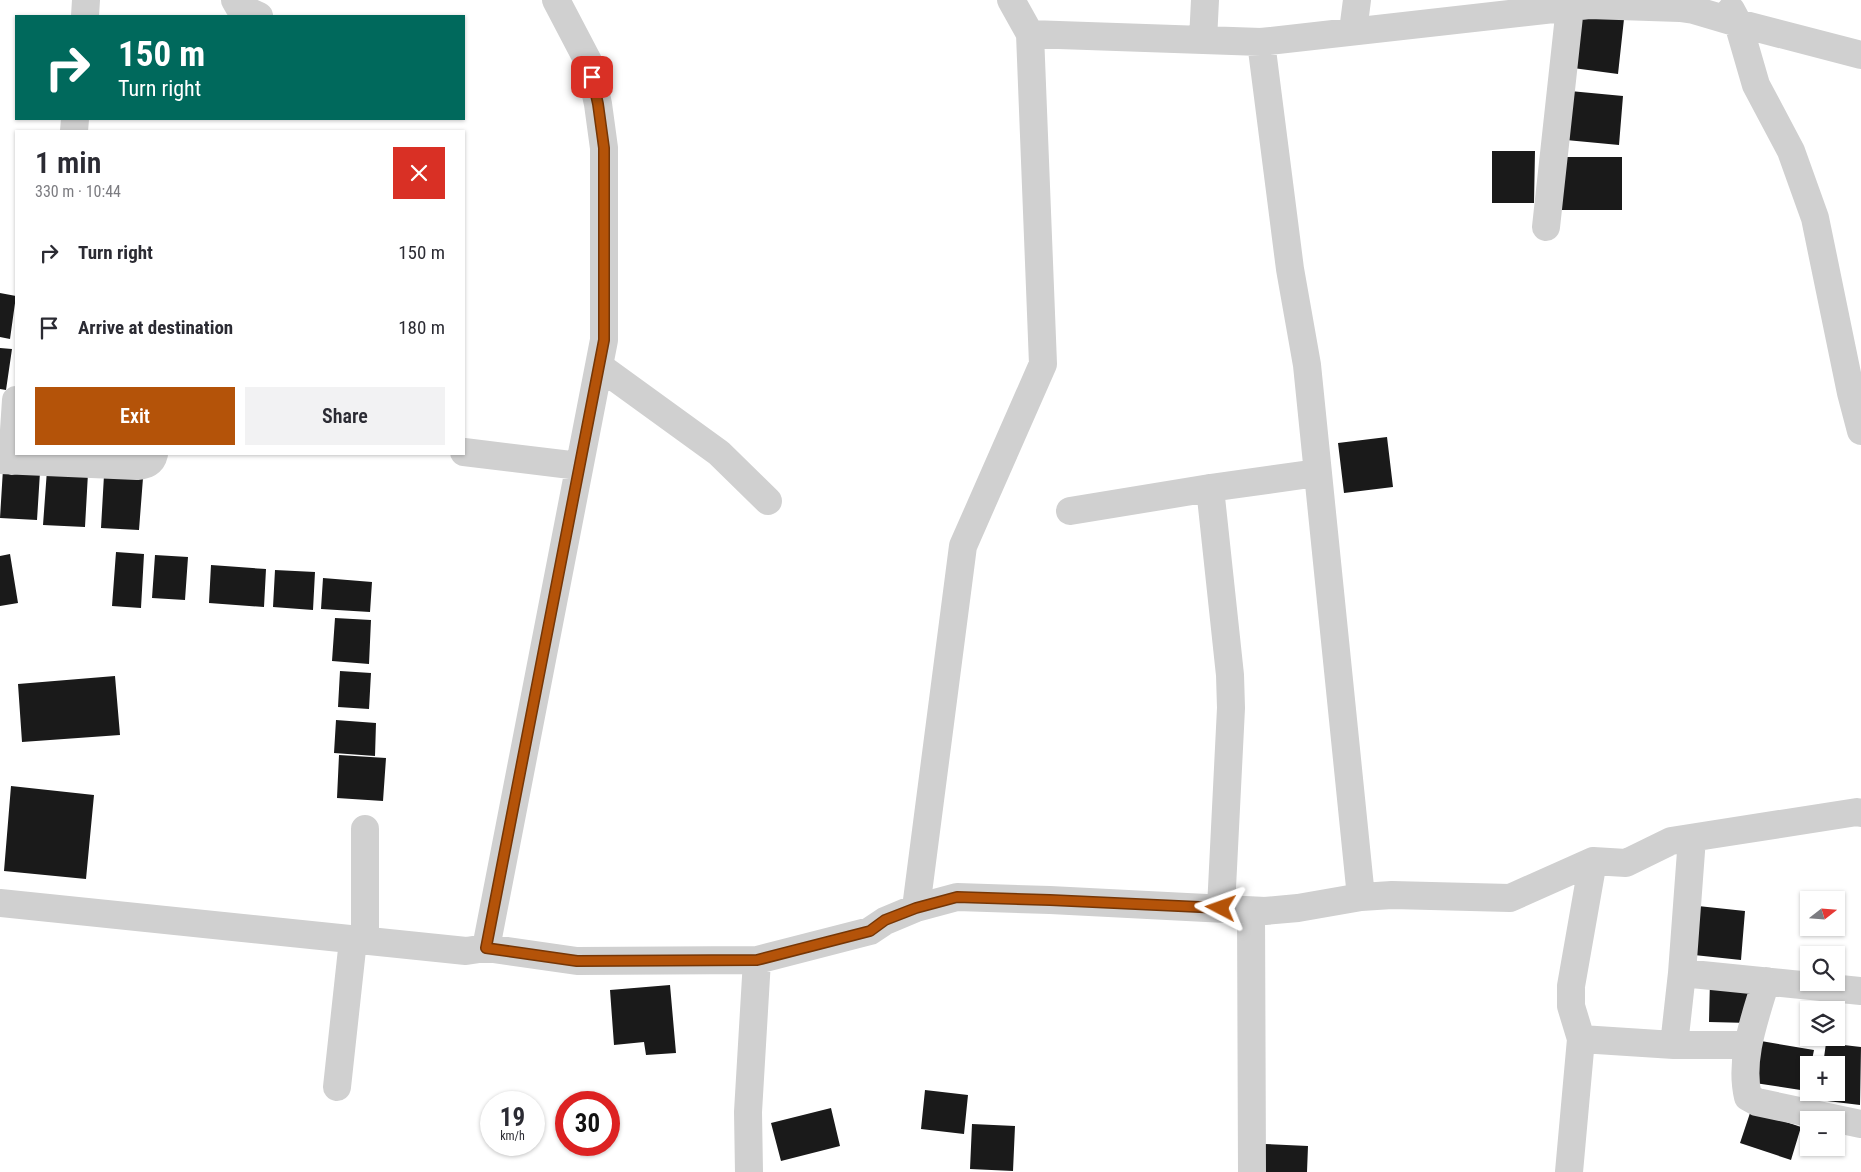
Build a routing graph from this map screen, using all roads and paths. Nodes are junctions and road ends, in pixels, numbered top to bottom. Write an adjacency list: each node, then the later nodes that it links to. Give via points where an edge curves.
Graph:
1 (86, 0): 10 (street)
2 (235, 0): 11 (street, via 239,7)
3 (556, 0): 19 (street, via 588,63 604,148 604,340)
4 (1011, 0): 13 (street)
5 (1204, 0): 14 (street)
6 (1357, 0): 12 (street)
7 (1521, 6): 8 (street); 12 (street)
8 (1570, 8): 9 (street, via 1589,5 1680,8 1708,14); 17 (street)
9 (1732, 12): 16 (street); 18 (street, via 1756,85 1791,151 1815,218)
10 (85, 15)
11 (257, 15)
12 (1353, 31): 15 (street)
13 (1030, 34): 14 (street); 36 (street, via 1043,364 963,546)
14 (1203, 40): 15 (street)
15 (1262, 42): 26 (street, via 1290,269 1307,365)
16 (1861, 54)
17 (1546, 226)
18 (1852, 345): 21 (street)
19 (599, 366): 25 (street); 28 (street, via 720,453)
20 (15, 406): 24 (street)
21 (1861, 431)
22 (465, 452): 25 (street)
23 (154, 455): 24 (street, via 146,465 137,466)
24 (6, 460)
25 (579, 466): 40 (street)
26 (1317, 473): 27 (street); 34 (street)
27 (1210, 488): 29 (street); 37 (street, via 1231,708)
28 (768, 501)
29 (1070, 511)
30 (1861, 813): 32 (street)
31 (365, 829): 39 (street)
32 (1692, 838): 33 (street, via 1671,841 1626,863); 42 (street)
33 (1593, 861): 34 (street, via 1510,898); 45 (street, via 1571,986 1571,1006)
34 (1361, 897): 38 (street, via 1298,908)
35 (0, 903): 39 (street)
36 (916, 908): 37 (street, via 957,897); 41 (street, via 885,920 870,931)
37 (1221, 908): 38 (street)
38 (1251, 910): 51 (street)
39 (359, 940): 40 (street, via 466,951); 48 (street)
40 (486, 948): 41 (street, via 577,961)
41 (757, 960): 50 (street, via 748,1112)
42 (1682, 973): 43 (street); 46 (street)
43 (1766, 981): 44 (street); 47 (street)
44 (1861, 991)
45 (1581, 1039): 46 (street); 52 (street)
46 (1674, 1045): 47 (street)
47 (1748, 1046): 49 (street, via 1748,1098)
48 (338, 1087)
49 (1861, 1124)
50 (749, 1172)
51 (1252, 1172)
52 (1569, 1172)

